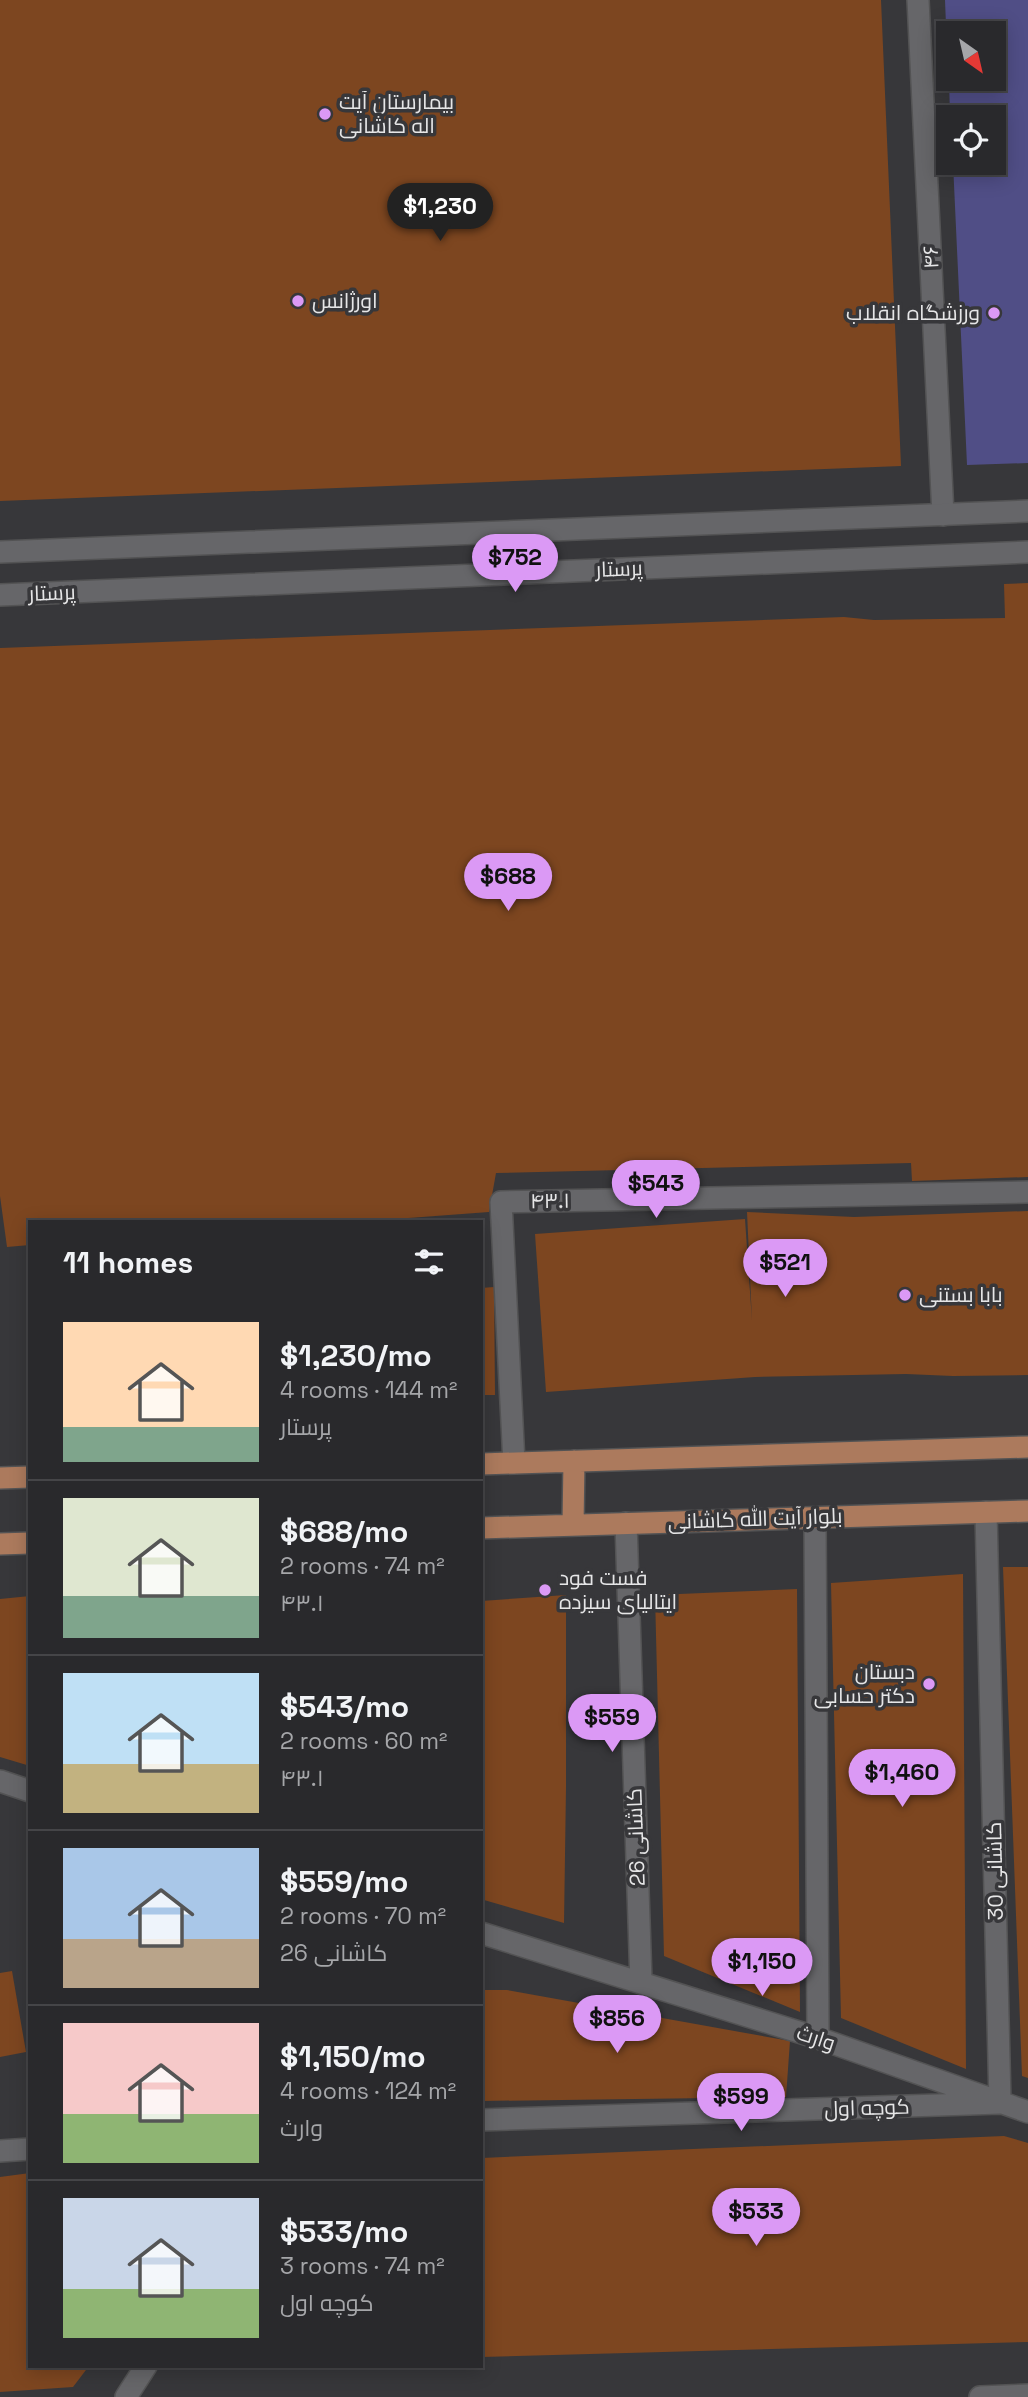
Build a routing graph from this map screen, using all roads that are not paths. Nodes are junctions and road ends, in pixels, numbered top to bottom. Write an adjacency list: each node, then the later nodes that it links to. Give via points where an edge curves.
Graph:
1 (918, 0): 3 (street, ۴۶)
2 (1028, 511): 3 (street, پرستار)
3 (943, 515): 4 (street, پرستار)
4 (0, 552)
5 (1028, 552): 6 (street, پرستار)
6 (0, 595)
7 (1028, 1192): 10 (street, ۴۳.۱, via 501,1202)
8 (1028, 1447): 9 (main road)
9 (574, 1461): 10 (main road); 18 (main road)
10 (514, 1462): 11 (main road)
11 (483, 1464)
12 (28, 1477): 13 (main road)
13 (0, 1478)
14 (1028, 1511): 15 (main road, بلوار آیت الله کاشانی)
15 (986, 1512): 16 (main road, بلوار آیت الله کاشانی); 27 (street, کاشانی 30)
16 (815, 1518): 17 (main road, بلوار آیت الله کاشانی); 26 (street)
17 (626, 1524): 18 (main road, بلوار آیت الله کاشانی); 25 (street, کاشانی 26)
18 (573, 1525): 19 (main road, بلوار آیت الله کاشانی)
19 (483, 1528)
20 (28, 1543): 21 (main road)
21 (0, 1544)
22 (0, 1781): 23 (street)
23 (28, 1790)
24 (483, 1934): 25 (street, وارث)
25 (641, 1982): 26 (street, وارث)
26 (818, 2038): 27 (street, وارث)
27 (1000, 2103): 28 (street, وارث); 29 (street, کوچه اول)
28 (1028, 2112)
29 (483, 2120)
30 (28, 2149): 31 (street)
31 (0, 2151)
32 (145, 2368): 34 (street)
33 (1028, 2395): 35 (street)
34 (126, 2397)
35 (980, 2397)

